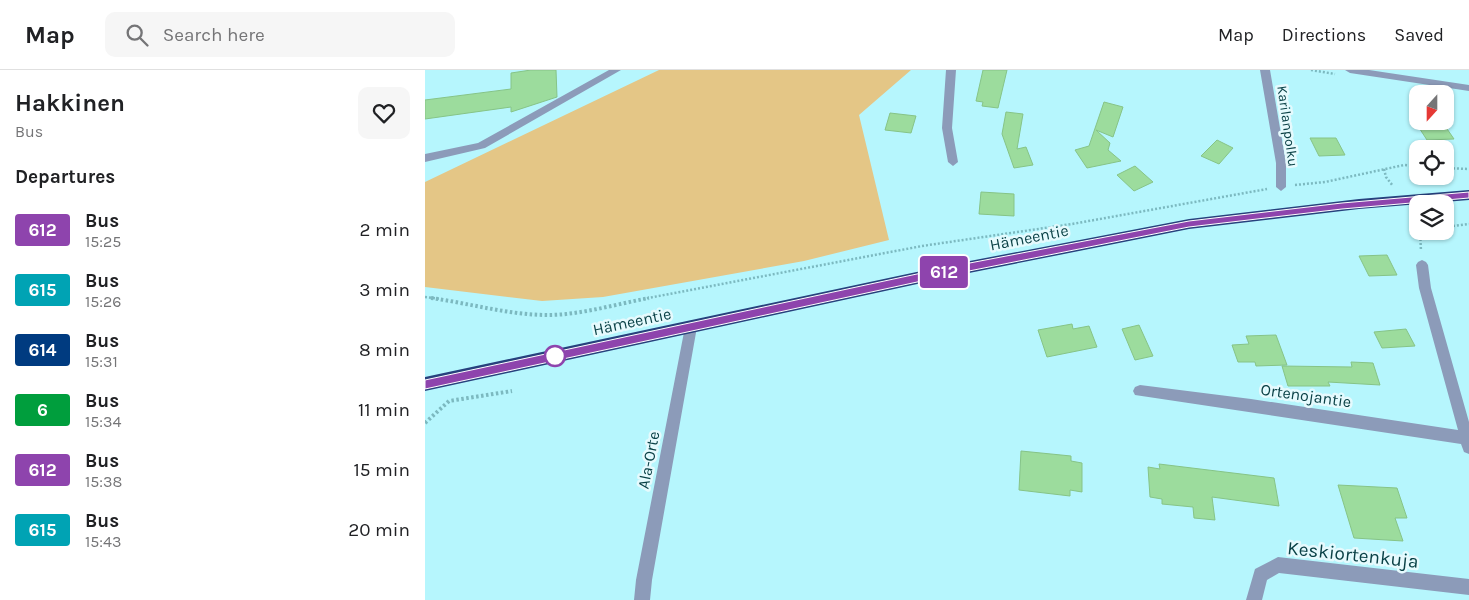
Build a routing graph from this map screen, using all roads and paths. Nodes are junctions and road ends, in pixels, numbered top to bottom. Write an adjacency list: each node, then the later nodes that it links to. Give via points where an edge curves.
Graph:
1 (616, 70): 6 (street, via 481,146)
2 (951, 70): 7 (street, via 947,144)
3 (1265, 70): 12 (street, Karilanpolku, via 1281,163)
4 (1350, 70): 5 (street)
5 (1469, 88)
6 (425, 158)
7 (953, 162)
8 (1409, 165): 10 (path)
9 (1454, 168): 11 (path)
10 (1384, 169): 12 (path, via 1325,182); 13 (path)
11 (1469, 169)
12 (1281, 187): 19 (path, via 1072,224 922,246 565,314 539,316)
13 (1393, 187)
14 (1469, 195): 20 (highway, Hämeentie, via 1189,224 954,270)
15 (1469, 224): 16 (path)
16 (1454, 226)
17 (1421, 240): 18 (path)
18 (1422, 266): 25 (street, via 1425,288)
19 (425, 297)
20 (691, 327): 21 (highway, Hämeentie); 27 (street, Ala-Orte)
21 (425, 384)
22 (512, 391): 24 (path, via 449,401)
23 (1140, 391): 25 (street, Ortenojantie, via 1261,406)
24 (425, 424)
25 (1467, 442)
26 (1469, 587): 28 (street, Keskiortenkuja, via 1278,565 1261,575)
27 (642, 600)
28 (1254, 600)

